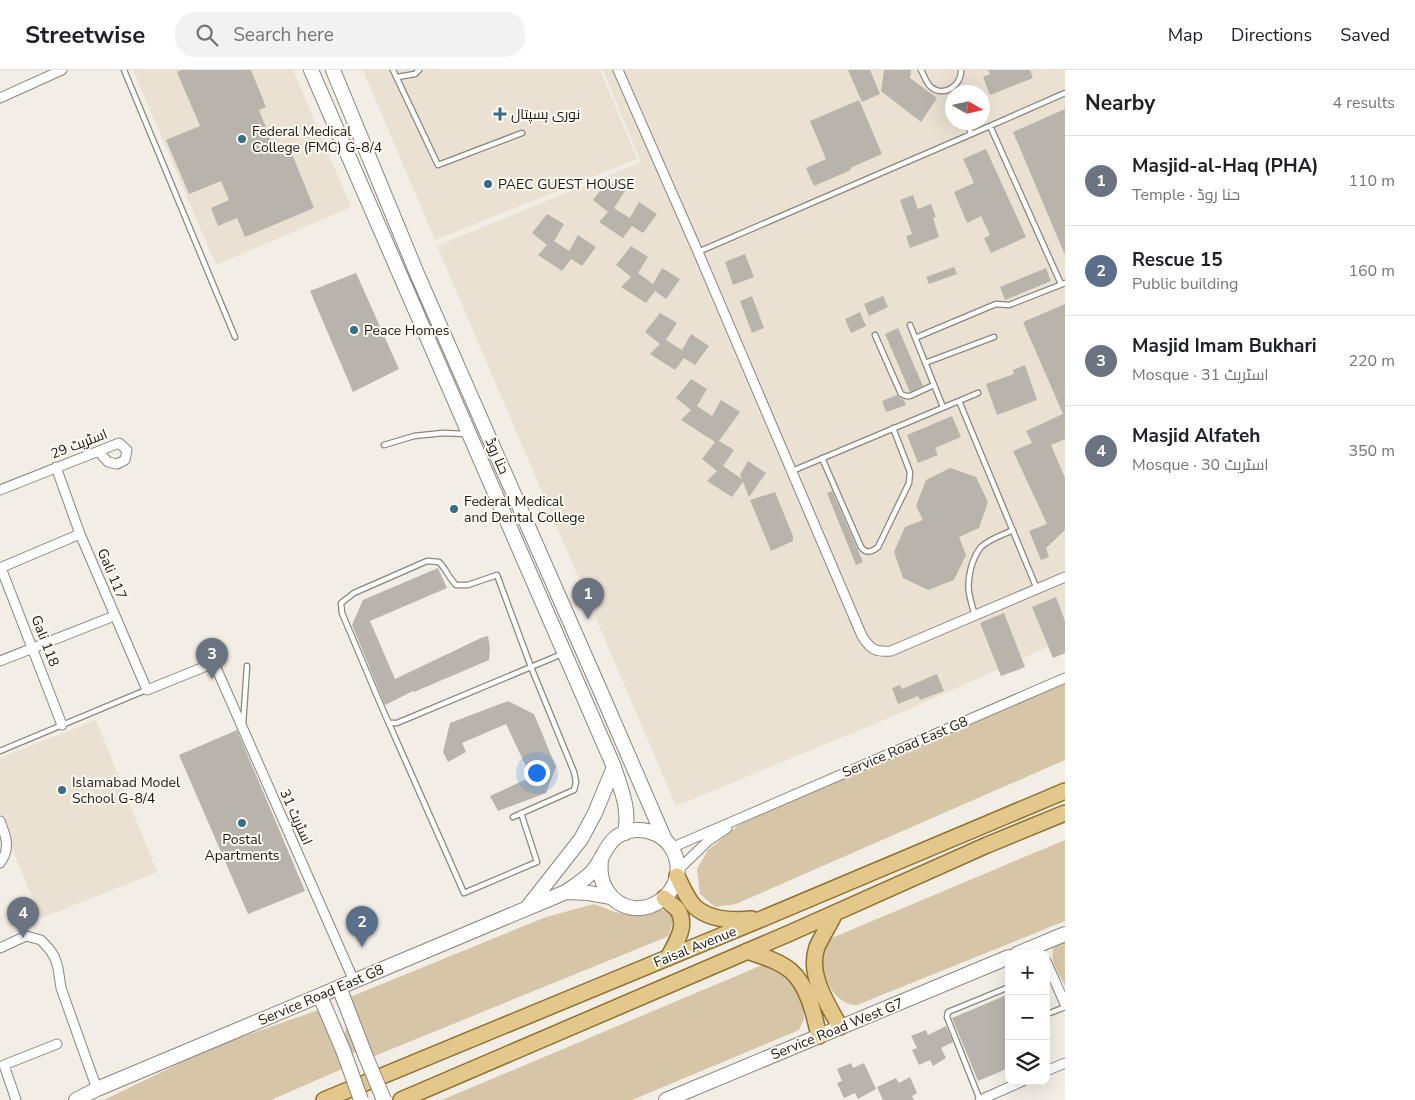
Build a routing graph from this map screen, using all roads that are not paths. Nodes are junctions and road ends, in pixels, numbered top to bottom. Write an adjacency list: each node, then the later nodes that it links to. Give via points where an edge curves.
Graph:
1 (62, 70): 14 (street)
2 (124, 70): 24 (lane)
3 (311, 70): 33 (street, حنا روڈ)
4 (333, 70): 36 (street, حنا روڈ)
5 (393, 70): 10 (lane)
6 (419, 70): 10 (lane, via 415,74)
7 (618, 70): 20 (street)
8 (921, 70): 12 (lane, via 929,86)
9 (961, 70): 11 (lane)
10 (396, 77): 18 (lane, via 438,165)
11 (958, 85)
12 (945, 91)
13 (1065, 92): 15 (lane)
14 (0, 98)
15 (990, 126): 21 (lane)
16 (970, 130): 19 (lane)
17 (980, 130): 19 (lane)
18 (522, 133)
19 (971, 134): 20 (lane)
20 (698, 252): 40 (street)
21 (1063, 283): 26 (lane, via 1009,305 996,304)
22 (910, 325): 26 (lane)
23 (875, 335): 28 (lane, via 901,394 910,396)
24 (234, 337)
25 (994, 337): 27 (lane)
26 (915, 338): 27 (lane)
27 (925, 363): 28 (lane)
28 (934, 385): 31 (lane)
29 (978, 393): 30 (lane)
30 (959, 400): 31 (lane); 42 (lane)
31 (943, 408): 32 (lane)
32 (893, 428): 37 (lane); 37 (lane, via 910,472 909,483 878,546 870,552 861,547)
33 (469, 434): 34 (lane, via 414,436); 38 (street, حنا روڈ)
34 (384, 445)
35 (99, 452): 39 (street, اسٹریٹ 29, via 108,462 117,464 125,460 127,450 119,443)
36 (496, 454): 38 (street); 68 (street, حنا روڈ)
37 (822, 458): 40 (lane)
38 (481, 461): 50 (street, حنا روڈ)
39 (56, 467): 41 (street, اسٹریٹ 29); 43 (street, Gali 117)
40 (792, 471): 48 (street, via 869,647 879,652 891,651)
41 (0, 490)
42 (1013, 530): 46 (lane); 48 (lane, via 982,546 975,558 969,592)
43 (80, 534): 44 (street); 47 (street, Gali 117)
44 (1, 568): 49 (street, Gali 118)
45 (1065, 577): 46 (street)
46 (1037, 589): 48 (street)
47 (114, 616): 49 (street); 55 (street, Gali 117)
48 (975, 616)
49 (33, 649): 51 (street); 57 (street, Gali 118)
50 (565, 653): 53 (lane); 60 (street, حنا روڈ)
51 (0, 661)
52 (247, 666): 58 (lane)
53 (530, 667): 56 (lane, via 398,723); 56 (lane, via 497,575 468,585 456,585 439,562 427,561 354,593 341,603 342,613); 62 (lane, via 576,782 574,790)
54 (1065, 678): 65 (street, Service Road East G8)
55 (147, 690): 57 (lane); 58 (street, اسٹریٹ 31, via 214,663)
56 (389, 723): 62 (lane, via 464,893 538,862)
57 (62, 725): 59 (lane)
58 (243, 730): 85 (street, اسٹریٹ 31)
59 (0, 751)
60 (614, 766): 67 (street, حنا روڈ, via 625,803); 75 (street, via 581,839)
61 (1065, 791): 77 (main road, Faisal Avenue)
62 (521, 813): 64 (lane)
63 (1065, 813): 76 (main road, Faisal Avenue)
64 (513, 817)
65 (744, 817): 68 (street, Service Road East G8); 71 (street, Service Road East G8, via 708,841)
66 (0, 821): 70 (street, via 8,847)
67 (625, 833): 68 (street, via 653,832); 69 (street, via 610,843)
68 (668, 844): 71 (street, via 675,855)
69 (602, 858): 72 (street, via 591,873); 73 (street, via 600,876)
70 (2, 859)
71 (677, 873): 74 (street); 77 (main road, via 694,906 704,912 731,920)
72 (566, 892): 73 (street); 75 (street, Service Road East G8)
73 (611, 896): 74 (street, via 623,905 638,908 652,906)
74 (664, 898): 82 (main road, via 682,918 680,935)
75 (527, 908): 85 (street, Service Road East G8)
76 (835, 913): 81 (main road, Faisal Avenue); 91 (main road, via 817,948 815,971)
77 (764, 918): 82 (main road, Faisal Avenue)
78 (1065, 934): 80 (street)
79 (0, 948): 97 (street, via 26,936 41,940 50,950)
80 (1041, 949)
81 (747, 951): 92 (main road, via 775,961 801,981); 105 (main road, Faisal Avenue)
82 (668, 958): 102 (main road, Faisal Avenue)
83 (1005, 959): 91 (street, Service Road West G7)
84 (1050, 971): 89 (street)
85 (354, 981): 86 (street, Service Road East G8)
86 (339, 987): 88 (street, Service Road East G8); 104 (street, bridge)
87 (1005, 989): 107 (lane, via 947,1014)
88 (320, 996): 97 (street, Service Road East G8); 103 (street, bridge)
89 (1065, 1006): 90 (lane)
90 (1050, 1013)
91 (840, 1027): 92 (street, Service Road West G7)
92 (819, 1036): 98 (street, Service Road West G7)
93 (57, 1044): 100 (street, via 4,1065)
94 (1065, 1063): 95 (street)
95 (1050, 1069)
96 (1015, 1085): 99 (street)
97 (97, 1090): 101 (street, Service Road East G8)
98 (683, 1097): 106 (street, Service Road West G7)
99 (991, 1098): 107 (street)
100 (16, 1100)
101 (76, 1100)
102 (324, 1100)
103 (362, 1100)
104 (384, 1100)
105 (401, 1100)
106 (666, 1100)
107 (980, 1100)

